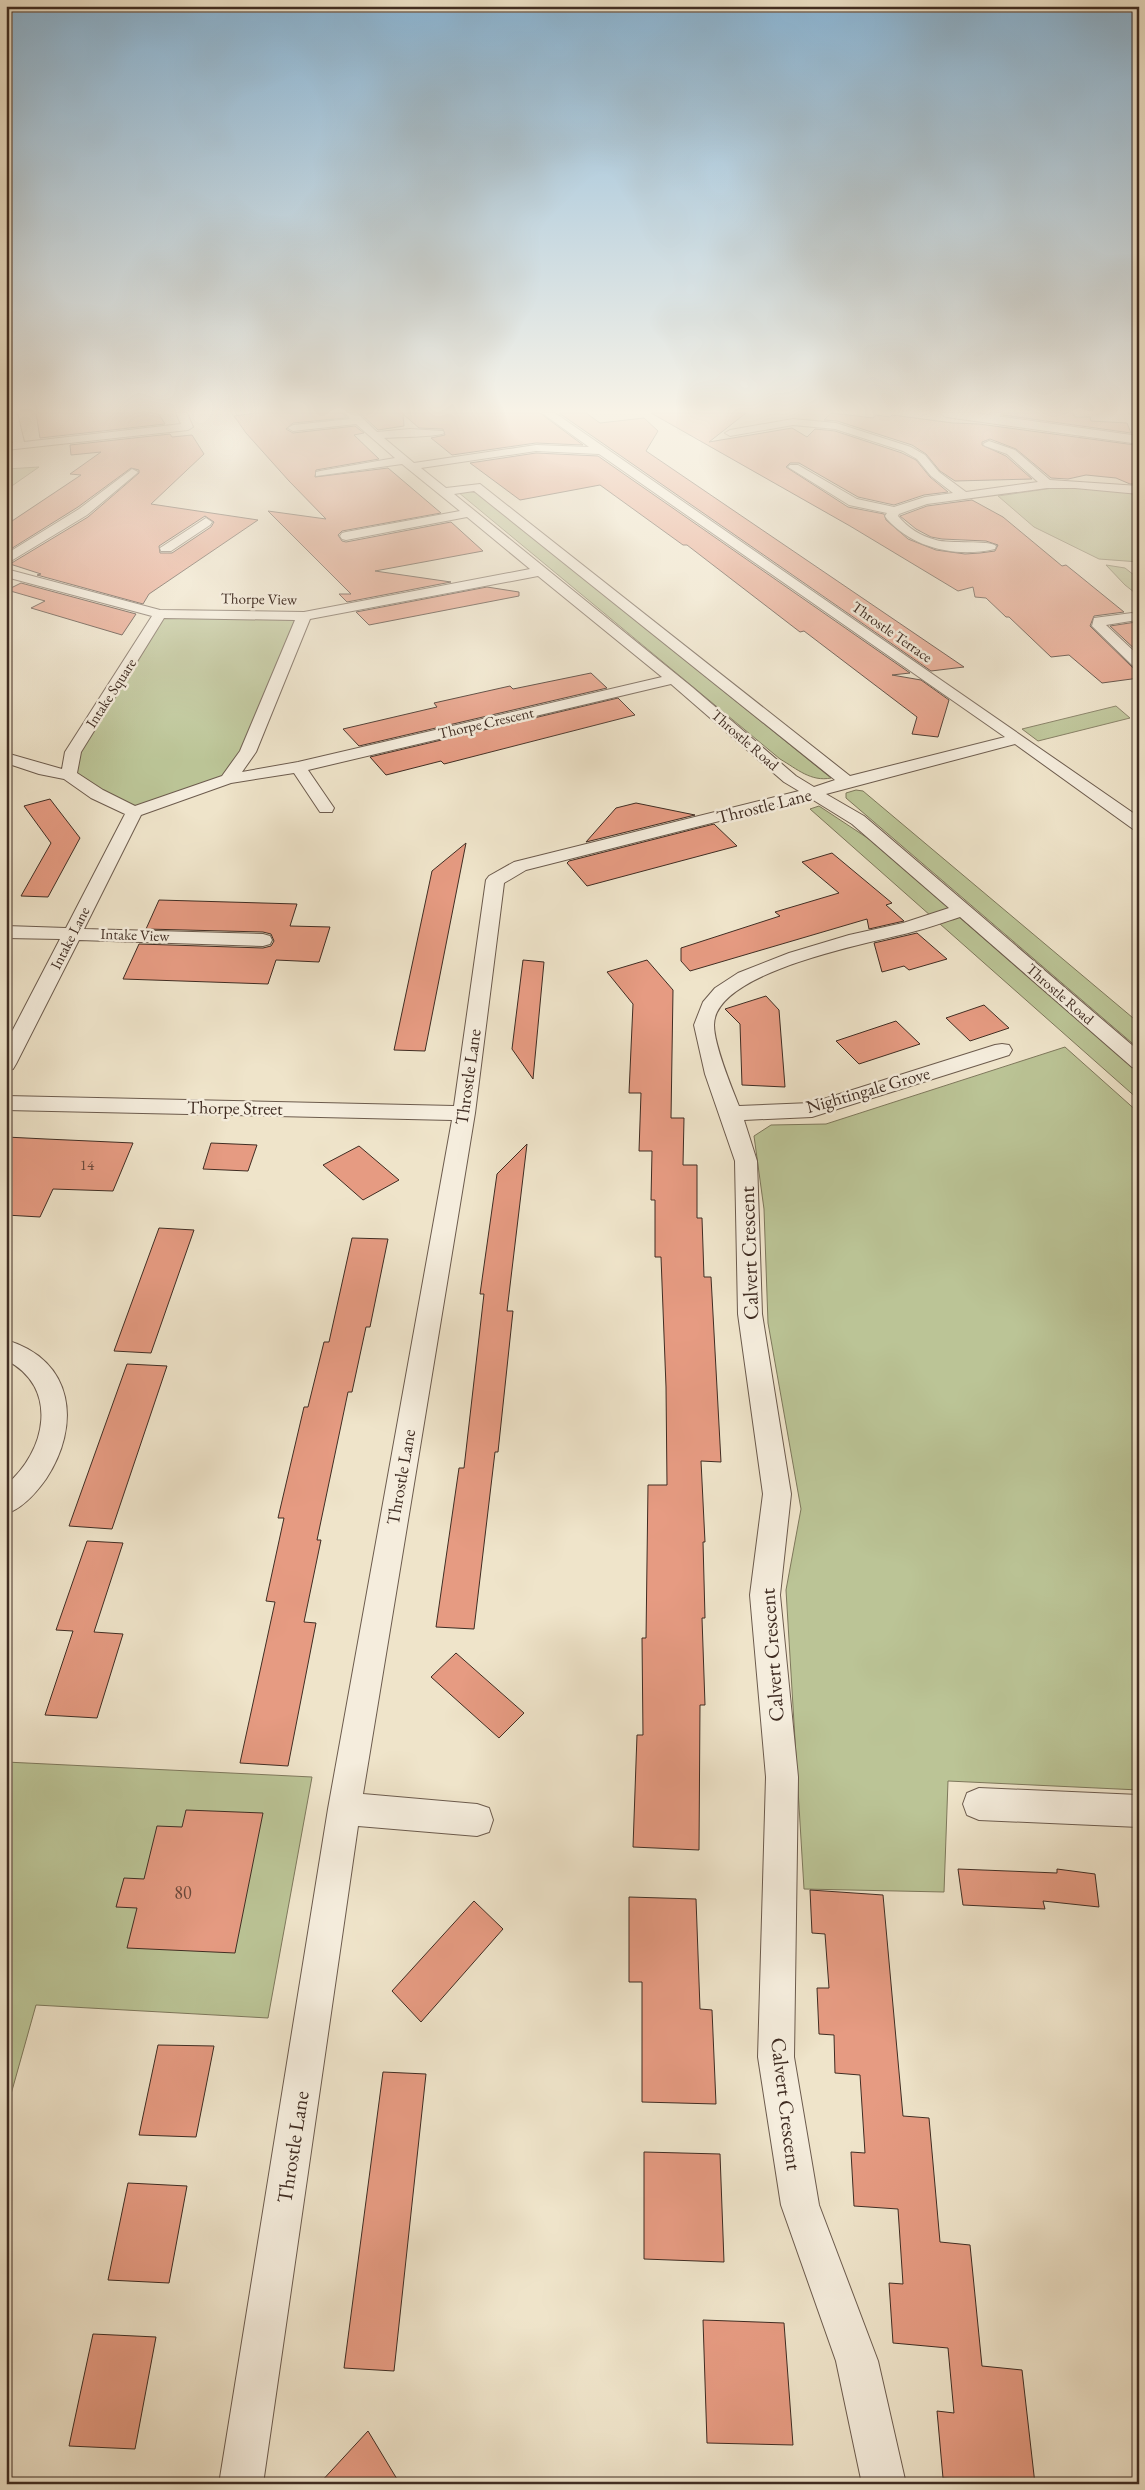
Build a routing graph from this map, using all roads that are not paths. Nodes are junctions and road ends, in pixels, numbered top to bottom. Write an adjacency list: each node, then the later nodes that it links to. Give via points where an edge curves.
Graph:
1 (55, 529): 12 (street)
2 (195, 529): 10 (street)
3 (383, 529): 8 (street)
4 (491, 529): 14 (street, Throstle Road)
5 (529, 529): 26 (street, Throstle Road)
6 (713, 529): 21 (street, Throstle Terrace)
7 (904, 529): 11 (street, via 916,537)
8 (346, 536)
9 (990, 546): 11 (street)
10 (166, 548)
11 (948, 548): 13 (street)
12 (6, 560)
13 (957, 562)
14 (542, 571): 17 (street, Thorpe View); 20 (street, Throstle Road)
15 (6, 572): 16 (street, Thorpe View)
16 (160, 614): 17 (street, Thorpe View); 24 (street, Intake Square, via 73,752)
17 (304, 616): 25 (street, via 248,752)
18 (1132, 617): 19 (street, via 1099,621 1099,626)
19 (1139, 664)
20 (674, 679): 23 (street, Thorpe Crescent); 27 (street, Throstle Road, via 790,779)
21 (1018, 739): 26 (street, Throstle Lane); 30 (street, Throstle Terrace)
22 (6, 758): 24 (street)
23 (298, 768): 25 (street, Thorpe Crescent); 28 (street)
24 (69, 775): 29 (street, via 97,794)
25 (228, 779): 29 (street, Thorpe Crescent)
26 (847, 782): 27 (street, Throstle Lane)
27 (812, 793): 31 (street, Throstle Road, via 858,820); 39 (street, Throstle Lane, via 520,866 495,880)
28 (326, 808)
29 (134, 812): 33 (street, Intake Lane)
30 (1139, 825)
31 (963, 910): 36 (street, Throstle Road); 40 (street, Calvert Crescent, via 796,957 745,977 722,992 710,1006 704,1025 716,1074)
32 (6, 932): 33 (street, Intake View)
33 (72, 933): 34 (street, Intake View); 37 (street, Intake Lane)
34 (263, 940)
35 (1002, 1050): 40 (street, Nightingale Grove, via 812,1110)
36 (1139, 1062)
37 (6, 1064)
38 (6, 1102): 39 (street, Thorpe Street)
39 (464, 1113): 44 (street, Throstle Lane)
40 (731, 1113): 48 (street, Calvert Crescent, via 746,1161 750,1314 777,1494 765,1594 782,1777 776,2057 800,2206 857,2361)
41 (6, 1350): 42 (street, via 38,1369 53,1394 56,1426 44,1459 19,1492)
42 (6, 1502)
43 (979, 1804): 45 (street)
44 (344, 1810): 46 (street); 47 (street, Throstle Lane)
45 (1139, 1811)
46 (477, 1820)
47 (241, 2484)
48 (884, 2484)

